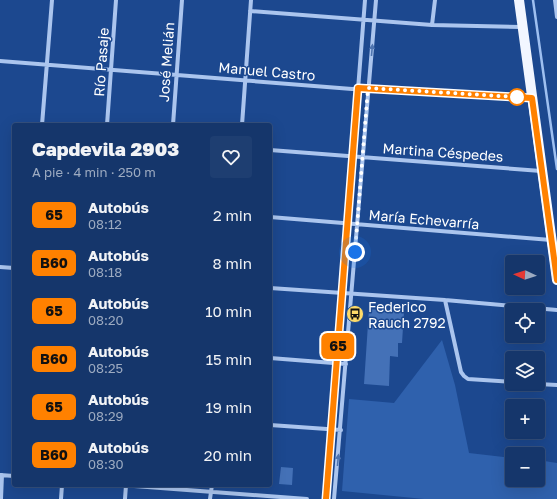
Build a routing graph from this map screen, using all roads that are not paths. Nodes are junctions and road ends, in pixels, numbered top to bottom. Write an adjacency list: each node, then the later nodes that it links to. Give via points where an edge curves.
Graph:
1 (52, 0): 17 (street)
2 (116, 0): 18 (street, Río Pasaje)
3 (182, 0): 19 (street, José Melián)
4 (251, 0): 10 (street)
5 (365, 0): 12 (street)
6 (376, 0): 13 (street)
7 (435, 0): 14 (street)
8 (519, 0): 15 (main road)
9 (555, 0): 11 (street)
10 (250, 11): 12 (street); 20 (street)
11 (557, 17)
12 (364, 20): 13 (street); 21 (street)
13 (374, 21): 14 (street); 22 (street, one-way to 13)
14 (432, 24): 15 (street)
15 (522, 27): 23 (main road)
16 (0, 61): 17 (street, Manuel Castro)
17 (46, 65): 18 (street, Manuel Castro); 24 (street)
18 (111, 70): 19 (street, Manuel Castro); 25 (street, Río Pasaje)
19 (177, 74): 20 (street, Manuel Castro); 26 (street, José Melián)
20 (245, 80): 21 (street, Manuel Castro); 27 (street)
21 (358, 88): 22 (street, Manuel Castro); 29 (street)
22 (368, 88): 23 (street, Manuel Castro); 30 (street)
23 (532, 98): 31 (main road)
24 (42, 123)
25 (107, 123)
26 (173, 123)
27 (242, 123)
28 (272, 150): 29 (street, Martina Céspedes)
29 (353, 156): 30 (street, Martina Céspedes); 33 (street)
30 (363, 157): 31 (street, Martina Céspedes); 34 (street)
31 (542, 171): 35 (main road)
32 (272, 217): 33 (street, María Echevarría)
33 (348, 223): 34 (street, María Echevarría); 40 (street)
34 (358, 224): 35 (street, María Echevarría); 41 (street)
35 (552, 240): 38 (main road)
36 (0, 267): 37 (street)
37 (12, 268)
38 (557, 280)
39 (272, 288): 40 (street)
40 (342, 292): 41 (street); 45 (street)
41 (352, 293): 42 (street); 46 (street)
42 (445, 300): 43 (street); 47 (street, via 461,372 468,379)
43 (557, 310)
44 (272, 358): 45 (street)
45 (337, 364): 46 (street); 51 (street)
46 (346, 364): 52 (street)
47 (505, 382)
48 (545, 384): 49 (street)
49 (557, 385)
50 (272, 425): 51 (street)
51 (331, 430): 52 (street); 65 (street)
52 (341, 430): 66 (street, one-way to 52)
53 (1, 475): 54 (street); 60 (street)
54 (12, 476)
55 (62, 487): 61 (street)
56 (126, 487): 62 (street)
57 (157, 487): 59 (street)
58 (212, 487): 59 (street)
59 (211, 491): 63 (street); 64 (street)
60 (1, 499)
61 (61, 499)
62 (125, 499)
63 (210, 499)
64 (307, 499)
65 (326, 499)
66 (334, 499)

